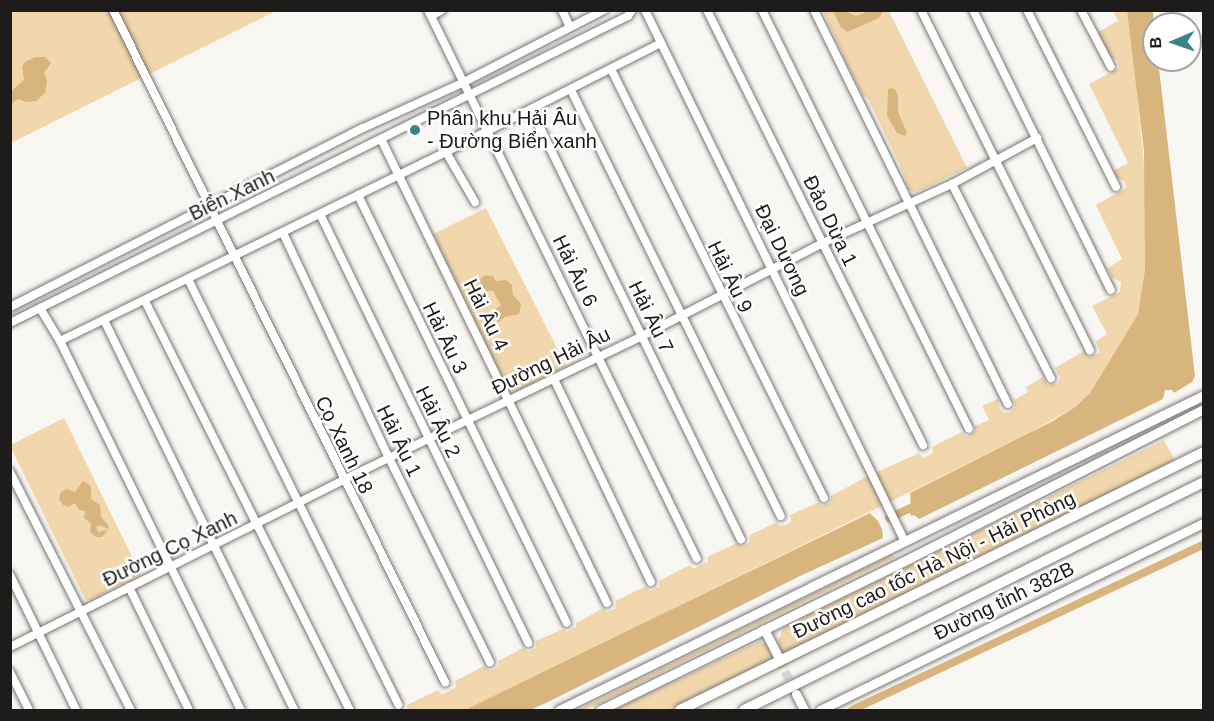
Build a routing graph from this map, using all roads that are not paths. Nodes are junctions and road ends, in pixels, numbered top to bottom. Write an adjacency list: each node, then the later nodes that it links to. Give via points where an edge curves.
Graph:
1 (113, 10): 34 (street, Cọ Xanh 18)
2 (442, 10): 14 (street)
3 (562, 10): 15 (street)
4 (604, 10): 15 (street, Biển Xanh)
5 (632, 10): 21 (street, Biển Xanh, via 628,16)
6 (645, 10): 16 (street, Đại Dương)
7 (708, 10): 39 (street, Đảo Dừa 1)
8 (762, 10): 37 (street)
9 (814, 10): 33 (street)
10 (921, 10): 27 (street)
11 (974, 10): 24 (street)
12 (1027, 10): 30 (street)
13 (1082, 10): 17 (street)
14 (429, 13): 19 (street)
15 (570, 27): 19 (street, Biển Xanh)
16 (661, 43): 18 (street); 41 (street, Đại Dương)
17 (1111, 67)
18 (611, 69): 20 (street); 44 (street, Hải Âu 9)
19 (462, 83): 21 (street); 34 (street, Biển Xanh)
20 (571, 90): 22 (street); 48 (street)
21 (468, 95): 23 (street, Hải Âu 6); 25 (street, Biển Xanh)
22 (531, 109): 23 (street); 51 (street, Hải Âu 7)
23 (488, 131): 26 (street); 54 (street, Hải Âu 6)
24 (1036, 138): 27 (street, Đường Hải Âu); 43 (street)
25 (381, 139): 28 (street, Hải Âu 4); 36 (street, Biển Xanh)
26 (446, 152): 28 (street); 32 (street)
27 (995, 161): 29 (street, Đường Hải Âu); 53 (street)
28 (399, 175): 31 (street); 58 (street, Hải Âu 4)
29 (952, 184): 33 (street, Đường Hải Âu); 55 (street)
30 (1116, 187)
31 (358, 195): 35 (street); 61 (street, Hải Âu 3)
32 (475, 202)
33 (911, 203): 37 (street, Đường Hải Âu); 59 (street)
34 (210, 206): 36 (street, Cọ Xanh 18); 46 (street, Biển Xanh)
35 (320, 214): 38 (street); 63 (street, Hải Âu 2)
36 (217, 221): 40 (street, Cọ Xanh 18); 47 (street, Biển Xanh)
37 (866, 224): 39 (street, Đường Hải Âu); 62 (street)
38 (283, 233): 40 (street); 66 (street, Hải Âu 1)
39 (823, 243): 41 (street, Đường Hải Âu); 64 (street, Đảo Dừa 1)
40 (234, 257): 42 (street); 68 (street, Cọ Xanh 18)
41 (772, 268): 44 (street, Đường Hải Âu); 76 (street, Đại Dương)
42 (188, 279): 45 (street); 71 (street)
43 (1112, 290)
44 (721, 295): 48 (street, Đường Hải Âu); 70 (street, Hải Âu 9)
45 (145, 302): 49 (street); 74 (street)
46 (10, 307)
47 (40, 308): 50 (street, Biển Xanh); 52 (street)
48 (682, 314): 51 (street, Đường Hải Âu); 72 (street)
49 (104, 320): 52 (street); 77 (street)
50 (10, 323)
51 (642, 336): 54 (street, Đường Hải Âu); 75 (street, Hải Âu 7)
52 (60, 341): 80 (street)
53 (1090, 350)
54 (598, 356): 56 (street, Đường Hải Âu); 79 (street, Hải Âu 6)
55 (1051, 378)
56 (554, 379): 58 (street, Đường Hải Âu); 82 (street)
57 (1203, 397): 76 (main road)
58 (510, 400): 61 (street, Đường Hải Âu); 84 (street, Hải Âu 4)
59 (1008, 404)
60 (1203, 409): 78 (main road)
61 (466, 420): 63 (street, Đường Hải Âu); 86 (street, Hải Âu 3)
62 (969, 429)
63 (428, 440): 66 (street, Đường Hải Âu); 89 (street, Hải Âu 2)
64 (923, 446)
65 (1203, 452): 106 (highway, Đường cao tốc Hà Nội - Hải Phòng)
66 (389, 458): 68 (street, Đường Hải Âu); 92 (street, Hải Âu 1)
67 (10, 472): 85 (street)
68 (343, 480): 71 (street, Đường Cọ Xanh); 94 (street, Cọ Xanh 18)
69 (1203, 482): 107 (highway)
70 (824, 498)
71 (300, 503): 74 (street, Đường Cọ Xanh); 96 (street)
72 (781, 516)
73 (1203, 523): 109 (main road, Đường tỉnh 382B)
74 (258, 524): 77 (street, Đường Cọ Xanh); 103 (street)
75 (741, 539)
76 (905, 542): 78 (main road); 104 (main road)
77 (212, 544): 80 (street, Đường Cọ Xanh); 102 (street)
78 (912, 557): 87 (main road)
79 (697, 559)
80 (170, 567): 83 (street, Đường Cọ Xanh); 101 (street)
81 (10, 575): 88 (street)
82 (651, 582)
83 (129, 587): 85 (street, Đường Cọ Xanh); 100 (street)
84 (608, 603)
85 (82, 611): 88 (street, Đường Cọ Xanh); 99 (street)
86 (567, 623)
87 (764, 629): 91 (main road); 105 (main road)
88 (39, 633): 90 (street, Đường Cọ Xanh); 98 (street)
89 (528, 643)
90 (10, 647)
91 (779, 659)
92 (490, 662)
93 (10, 672): 97 (street)
94 (445, 682)
95 (796, 694): 108 (main road)
96 (399, 705)
97 (29, 711)
98 (76, 711)
99 (131, 711)
100 (189, 711)
101 (241, 711)
102 (294, 711)
103 (350, 711)
104 (559, 711)
105 (600, 711)
106 (680, 711)
107 (744, 711)
108 (804, 711)
109 (820, 711)

